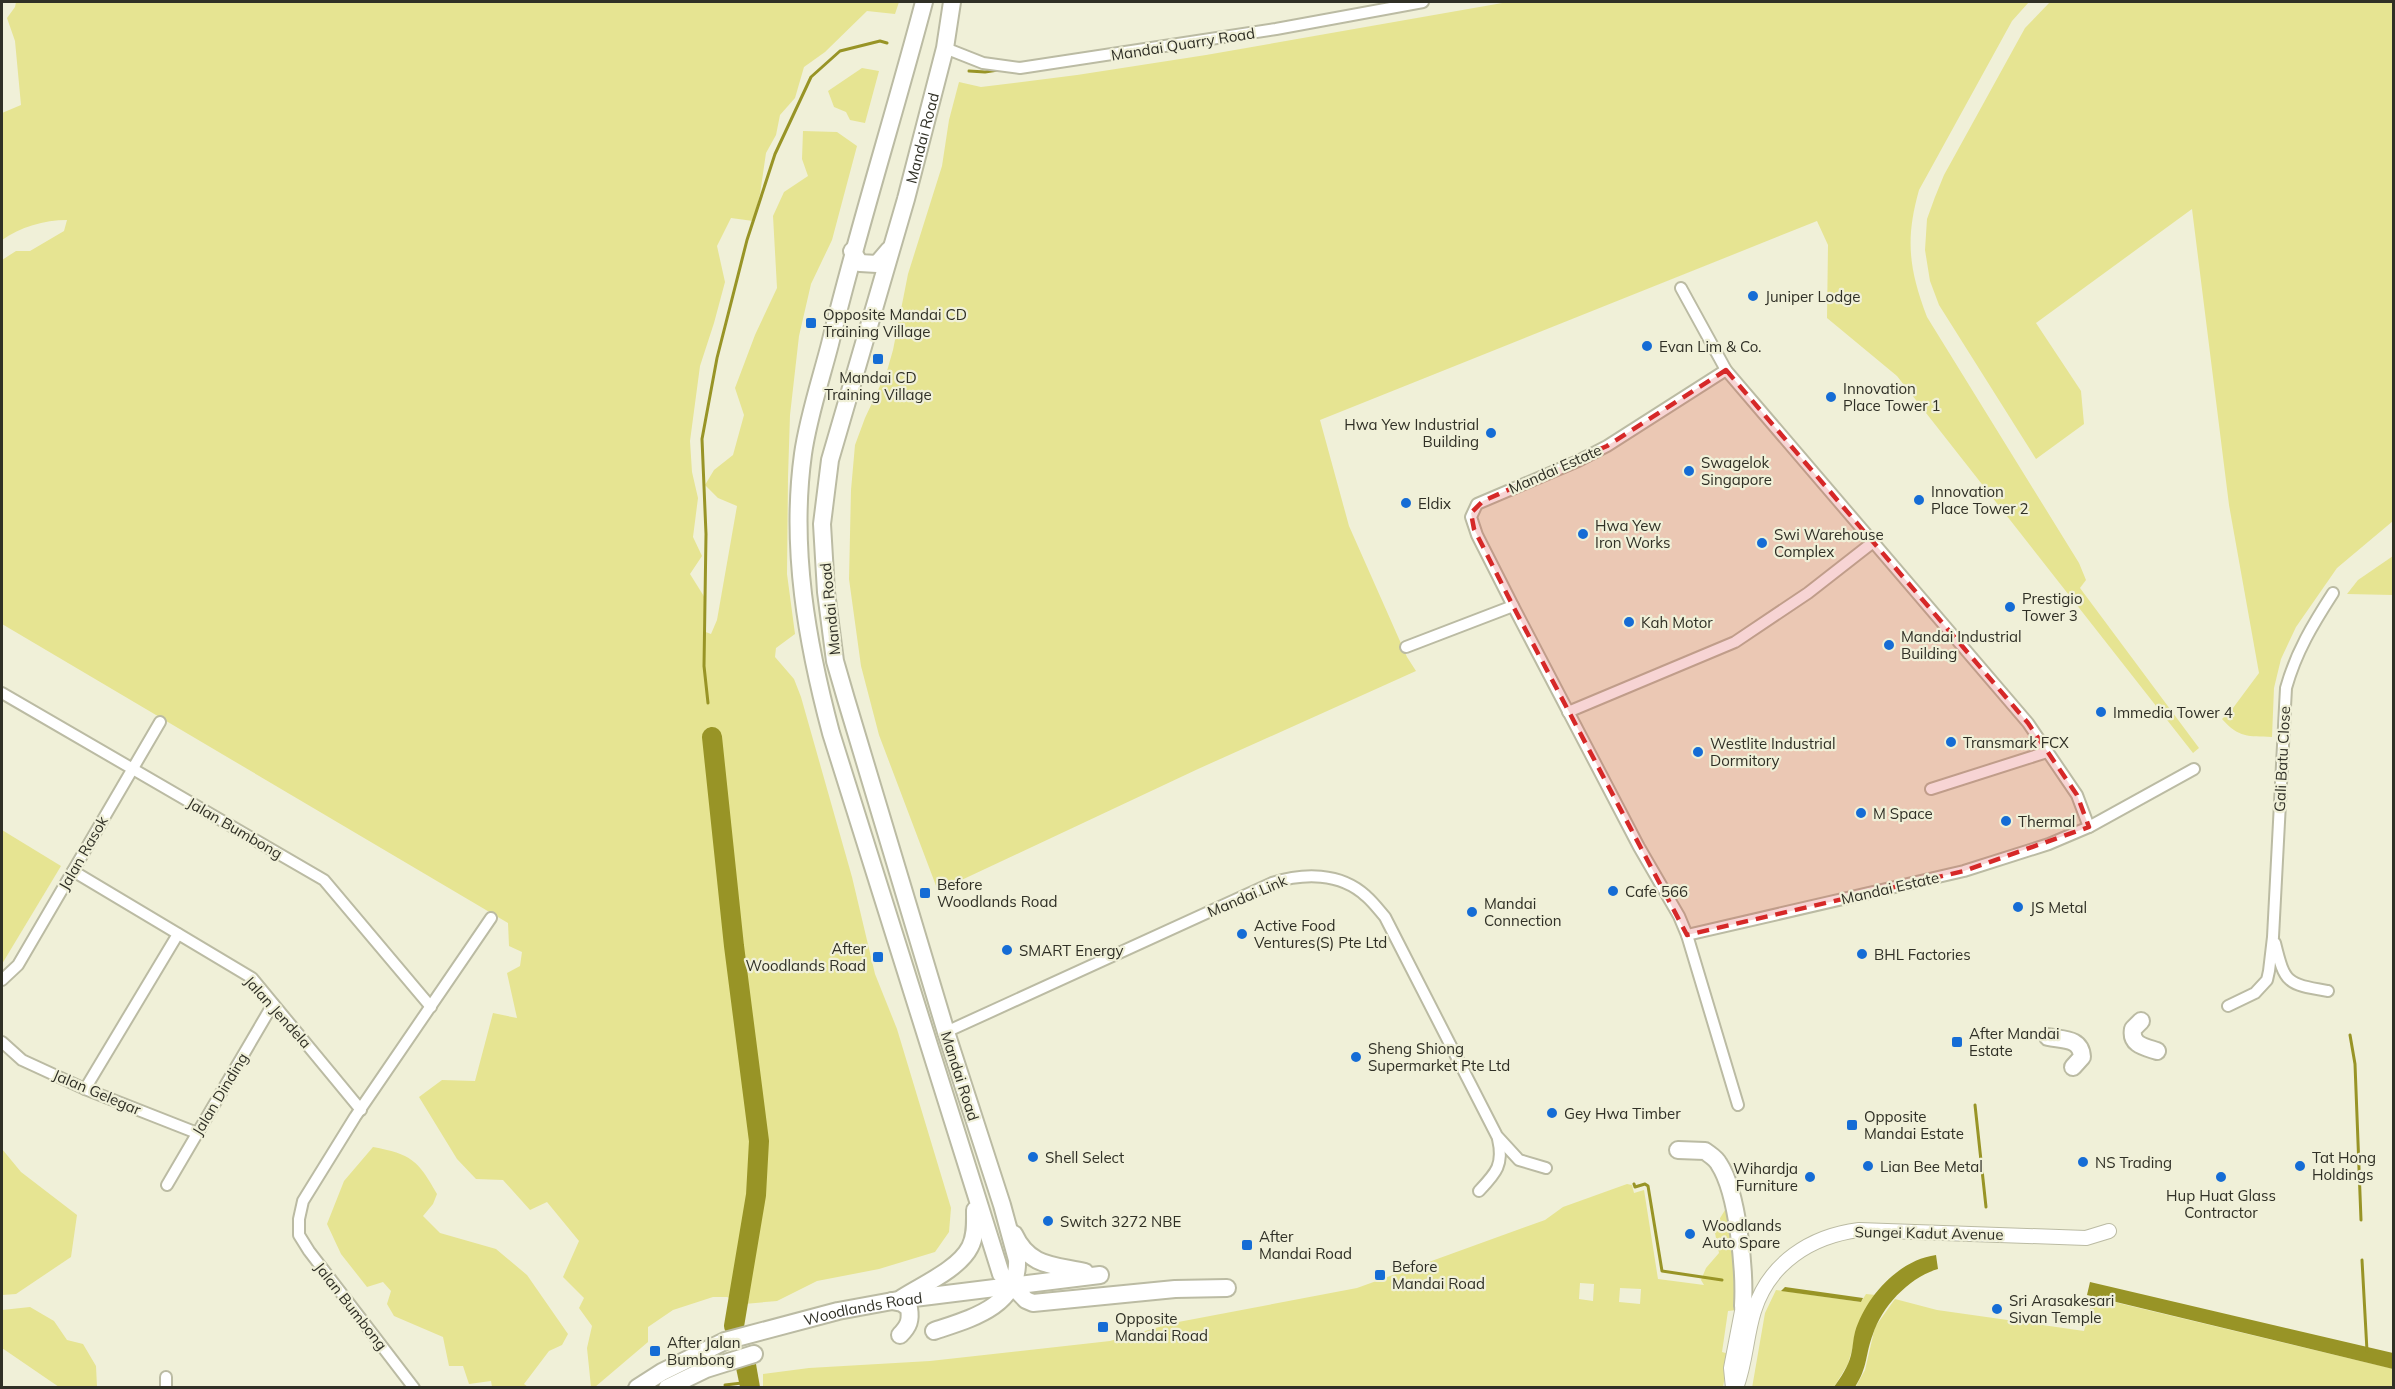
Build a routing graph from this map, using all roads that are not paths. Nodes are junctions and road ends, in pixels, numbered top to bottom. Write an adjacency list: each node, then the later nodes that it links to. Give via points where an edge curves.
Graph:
1 (924, 2): 6 (main road, Mandai Road)
2 (952, 2): 4 (main road, Mandai Road)
3 (1422, 2): 4 (street, Mandai Quarry Road, via 1020,68 983,63)
4 (945, 48): 5 (main road, Mandai Road)
5 (891, 247): 6 (main road, via 877,264 868,265 860,263); 20 (main road, Mandai Road, via 830,460 822,524 835,661)
6 (852, 251): 22 (main road, Mandai Road, via 803,454 799,526 802,597 819,690)
7 (1681, 288): 8 (street)
8 (1726, 370): 9 (street); 11 (street, Mandai Estate, via 1607,446 1477,504 1471,513 1474,529)
9 (1872, 543): 14 (street, via 1808,594 1735,642); 16 (street, via 2008,699)
10 (2333, 593): 27 (street, Gali Batu Close, via 2306,635 2286,688)
11 (1513, 606): 12 (street); 14 (street, Mandai Estate)
12 (1406, 647)
13 (2, 693): 17 (street, Jalan Bumbong)
14 (1568, 711): 26 (street, Mandai Estate)
15 (160, 722): 17 (street, Jalan Rasok)
16 (2047, 752): 19 (street); 21 (street, via 2077,795)
17 (133, 768): 23 (street, Jalan Rasok); 32 (street, Jalan Bumbong, via 324,880)
18 (2194, 769): 21 (street, Mandai Estate)
19 (1931, 789)
20 (880, 815): 22 (main road, via 869,821); 34 (main road, Mandai Road)
21 (2089, 827): 26 (street, Mandai Estate, via 1964,871)
22 (865, 841): 47 (main road, Mandai Road)
23 (73, 871): 25 (street, Jalan Jendela); 28 (street, Jalan Rasok, via 18,965)
24 (491, 918): 32 (street, Jalan Bumbong)
25 (178, 933): 30 (street, Jalan Jendela, via 252,978); 39 (street)
26 (1687, 935): 40 (street, Mandai Estate)
27 (2273, 937): 29 (street, Gali Batu Close, via 2287,979 2297,986); 31 (street, Gali Batu Close, via 2267,980 2255,993)
28 (2, 980)
29 (2328, 991)
30 (273, 1004): 41 (street, Jalan Jendela); 42 (street, Jalan Dinding)
31 (2228, 1006)
32 (431, 1007): 41 (street, Jalan Bumbong)
33 (2141, 1021): 37 (main road, via 2133,1029 2134,1040)
34 (946, 1032): 43 (street, Mandai Link, via 1272,883 1293,876 1326,877 1366,895 1385,917); 49 (main road, Mandai Road)
35 (2048, 1036): 38 (main road, via 2080,1046 2082,1057)
36 (2, 1042): 39 (street, Jalan Gelegar, via 22,1060)
37 (2157, 1051)
38 (2073, 1067)
39 (85, 1089): 42 (street, Jalan Gelegar)
40 (1738, 1105)
41 (361, 1110): 60 (street, Jalan Bumbong, via 303,1201 299,1235)
42 (197, 1133): 46 (street, Jalan Dinding)
43 (1497, 1136): 45 (street, Mandai Link, via 1519,1160); 48 (street, Mandai Link, via 1499,1167)
44 (1678, 1150): 56 (main road, via 1705,1151 1720,1165 1736,1222)
45 (1546, 1168)
46 (167, 1185)
47 (974, 1191): 53 (main road, Mandai Road, via 1000,1274); 55 (main road, via 975,1226 970,1248 946,1271)
48 (1479, 1191)
49 (1003, 1208): 51 (main road); 53 (main road, via 1017,1260)
50 (2109, 1231): 63 (street, Sungei Kadut Avenue, via 2086,1238 1859,1230 1815,1241 1769,1280 1754,1311 1743,1370)
51 (1024, 1251): 52 (main road, via 1045,1272); 52 (main road, Woodlands Road, via 1048,1265 1100,1275)
52 (1071, 1278): 53 (main road, Woodlands Road)
53 (1011, 1285): 54 (main road, via 1026,1300 1041,1303 1175,1289); 55 (main road, Woodlands Road); 57 (main road, via 1001,1301 983,1314)
54 (1227, 1288)
55 (895, 1301): 58 (main road, via 909,1308 908,1328); 61 (main road, Woodlands Road, via 837,1311 725,1341)
56 (1743, 1306): 63 (street, Sungei Kadut Avenue, via 1731,1368)
57 (934, 1330)
58 (900, 1335)
59 (754, 1354): 62 (main road, via 706,1369)
60 (414, 1388)
61 (637, 1388)
62 (667, 1388)
63 (1734, 1388)

